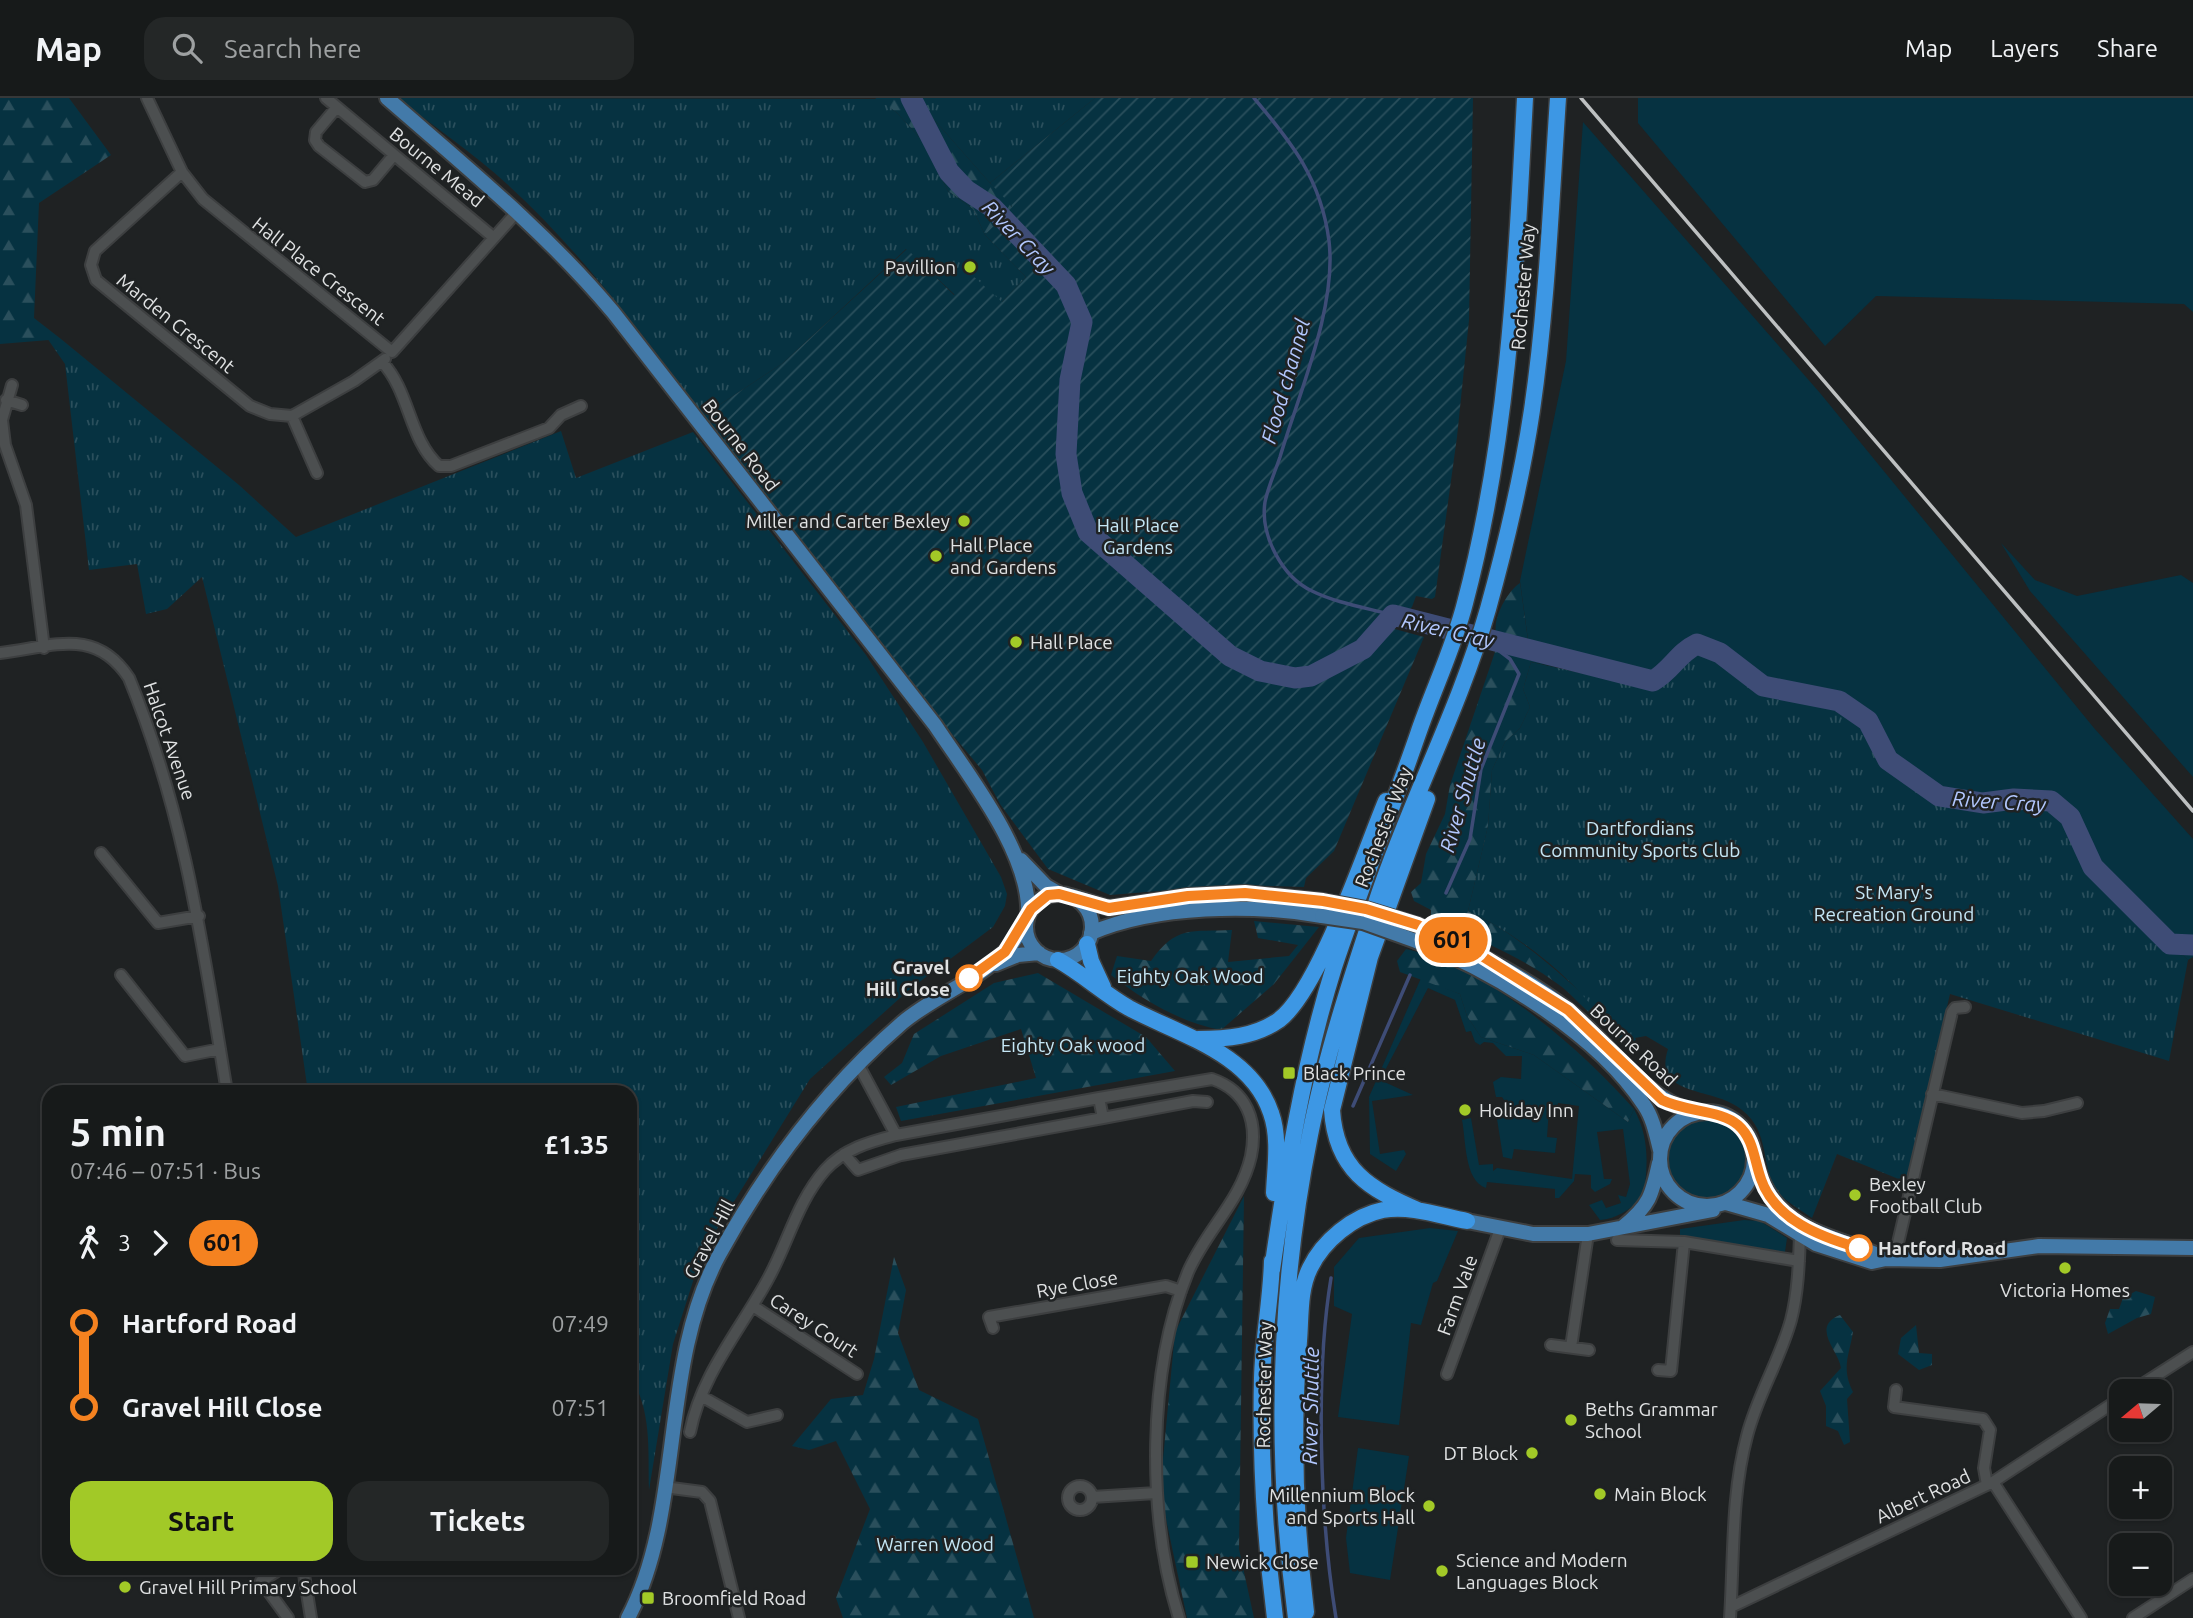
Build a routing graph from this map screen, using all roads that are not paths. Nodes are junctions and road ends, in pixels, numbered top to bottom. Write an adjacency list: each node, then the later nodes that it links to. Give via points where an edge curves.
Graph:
1 (147, 98): 8 (street, Hall Place Crescent)
2 (326, 98): 6 (street, Bourne Mead)
3 (387, 98): 9 (main road, Bourne Road)
4 (1525, 98): 22 (highway, Rochester Way, via 1507,376 1494,472 1465,605)
5 (1558, 98): 21 (highway, Rochester Way, via 1532,411 1488,609)
6 (337, 107): 7 (street, Bourne Mead); 7 (street, via 315,135 319,146 365,182 373,180)
7 (394, 155): 10 (street, Bourne Mead)
8 (182, 172): 11 (street, Hall Place Crescent, via 216,212); 17 (street, Marden Crescent, via 95,251 91,265 96,280 250,406)
9 (517, 212): 10 (street, Hall Place Crescent); 24 (main road, Bourne Road, via 612,312 927,715)
10 (493, 237): 11 (street, Hall Place Crescent)
11 (392, 352): 12 (street)
12 (382, 362): 16 (street, via 394,374 427,457 439,466 451,466 549,428 561,415); 17 (street)
13 (12, 385): 14 (street)
14 (6, 401): 15 (street); 19 (street, via 2,420 5,445 26,505)
15 (22, 405)
16 (581, 406)
17 (292, 416): 18 (street)
18 (317, 473)
19 (44, 648): 20 (street, Halcot Avenue); 27 (street, Halcot Avenue, via 87,643 117,659 129,678 176,813)
20 (0, 653)
21 (1448, 725): 51 (highway, via 1442,757 1370,957 1332,1110 1341,1152 1355,1173 1372,1189); 92 (highway, Rochester Way, via 1380,891 1330,1049 1299,1199 1283,1373 1286,1527)
22 (1418, 734): 36 (highway, via 1309,981 1293,1007 1271,1025 1250,1034); 61 (highway, Rochester Way, via 1335,967 1308,1062)
23 (101, 853): 27 (street, via 158,923)
24 (1017, 857): 25 (main road, Bourne Road, via 1046,887); 28 (main road, Bourne Road, via 1027,888)
25 (1065, 895): 26 (main road, Bourne Road, via 1109,908 1245,893); 28 (main road, via 1038,901); 29 (main road, via 1090,915)
26 (1323, 908): 29 (main road, Bourne Road, via 1236,909 1130,920); 44 (main road, Bourne Road, bridge, via 1366,909 1458,942 1568,1010 1662,1100); 48 (main road, Bourne Road, bridge, via 1454,956 1542,1008 1592,1049 1643,1104)
27 (199, 916): 37 (street, Halcot Avenue)
28 (1028, 918): 30 (main road, via 1028,939); 32 (main road, Gravel Hill, via 1005,952)
29 (1089, 938): 31 (main road, via 1075,956); 34 (highway, via 1091,961)
30 (1039, 953): 31 (main road); 32 (main road, Gravel Hill)
31 (1058, 960): 34 (highway)
32 (984, 969): 38 (main road, Gravel Hill, via 916,1012)
33 (121, 975): 37 (street, via 185,1056)
34 (1106, 992): 36 (highway)
35 (1965, 1007): 40 (street, via 1952,1012)
36 (1192, 1038): 61 (highway, via 1238,1065 1259,1089 1272,1114)
37 (220, 1049): 39 (street, Halcot Avenue)
38 (858, 1064): 46 (street); 79 (main road, Gravel Hill, via 783,1154 718,1258 692,1325)
39 (226, 1085)
40 (1932, 1094): 43 (street, via 2022,1113); 59 (street)
41 (1099, 1098): 45 (street); 46 (street); 62 (street, via 1212,1079 1229,1085 1246,1103 1253,1124 1251,1155 1238,1193 1195,1256)
42 (1207, 1102): 45 (street)
43 (2077, 1103)
44 (1696, 1113): 48 (main road, via 1672,1126); 49 (main road, via 1735,1122 1748,1137)
45 (1103, 1118): 47 (street, via 901,1155 858,1170)
46 (896, 1135): 47 (street)
47 (844, 1154): 63 (street, via 812,1187)
48 (1660, 1156): 50 (main road, via 1665,1179 1683,1200); 55 (main road, via 1651,1199)
49 (1755, 1158): 50 (main road, via 1748,1184); 59 (main road, via 1766,1192 1781,1210 1821,1235)
50 (1725, 1204): 55 (main road); 56 (main road, via 1768,1215)
51 (1420, 1211): 52 (highway); 93 (highway, via 1375,1212 1339,1232 1318,1252 1303,1290 1296,1485)
52 (1467, 1221): 53 (main road)
53 (1500, 1229): 54 (main road); 71 (street, Farm Vale)
54 (1588, 1234): 55 (main road); 66 (street)
55 (1620, 1234): 57 (street)
56 (1800, 1235): 59 (main road, via 1872,1262); 60 (street)
57 (1684, 1242): 60 (street); 69 (street, via 1671,1371)
58 (2193, 1248): 59 (main road, via 2039,1246 1940,1260)
59 (1890, 1260)
60 (1798, 1261): 85 (street, via 1790,1322 1743,1451)
61 (1272, 1270): 91 (highway, via 1262,1376 1262,1439)
62 (1181, 1291): 64 (street, Rye Close, via 1166,1286 989,1317); 80 (street, via 1160,1399)
63 (752, 1306): 70 (street, Carey Court); 74 (street)
64 (993, 1328)
65 (1551, 1345): 66 (street)
66 (1571, 1348): 67 (street)
67 (1589, 1350)
68 (2193, 1352): 72 (street)
69 (1658, 1370)
70 (857, 1374)
71 (1447, 1374)
72 (2151, 1379)
73 (1896, 1390): 78 (street, via 1894,1407 1983,1419 1990,1430 1984,1468)
74 (701, 1396): 76 (street, via 747,1422); 77 (street)
75 (2109, 1406): 78 (street, Albert Road)
76 (777, 1415)
77 (690, 1432)
78 (1990, 1483): 85 (street, Albert Road); 94 (street)
79 (664, 1487): 88 (main road, Gravel Hill, via 649,1564); 89 (street, via 702,1492 710,1500)
80 (1156, 1493): 81 (street); 90 (street)
81 (1092, 1497)
82 (271, 1575): 86 (street, via 261,1581)
83 (304, 1575): 87 (street)
84 (2193, 1579): 95 (street)
85 (1730, 1612)
86 (288, 1618)
87 (311, 1618)
88 (628, 1618)
89 (739, 1618)
90 (1179, 1618)
91 (1275, 1618)
92 (1296, 1618)
93 (1307, 1618)
94 (2081, 1618)
95 (2133, 1618)

